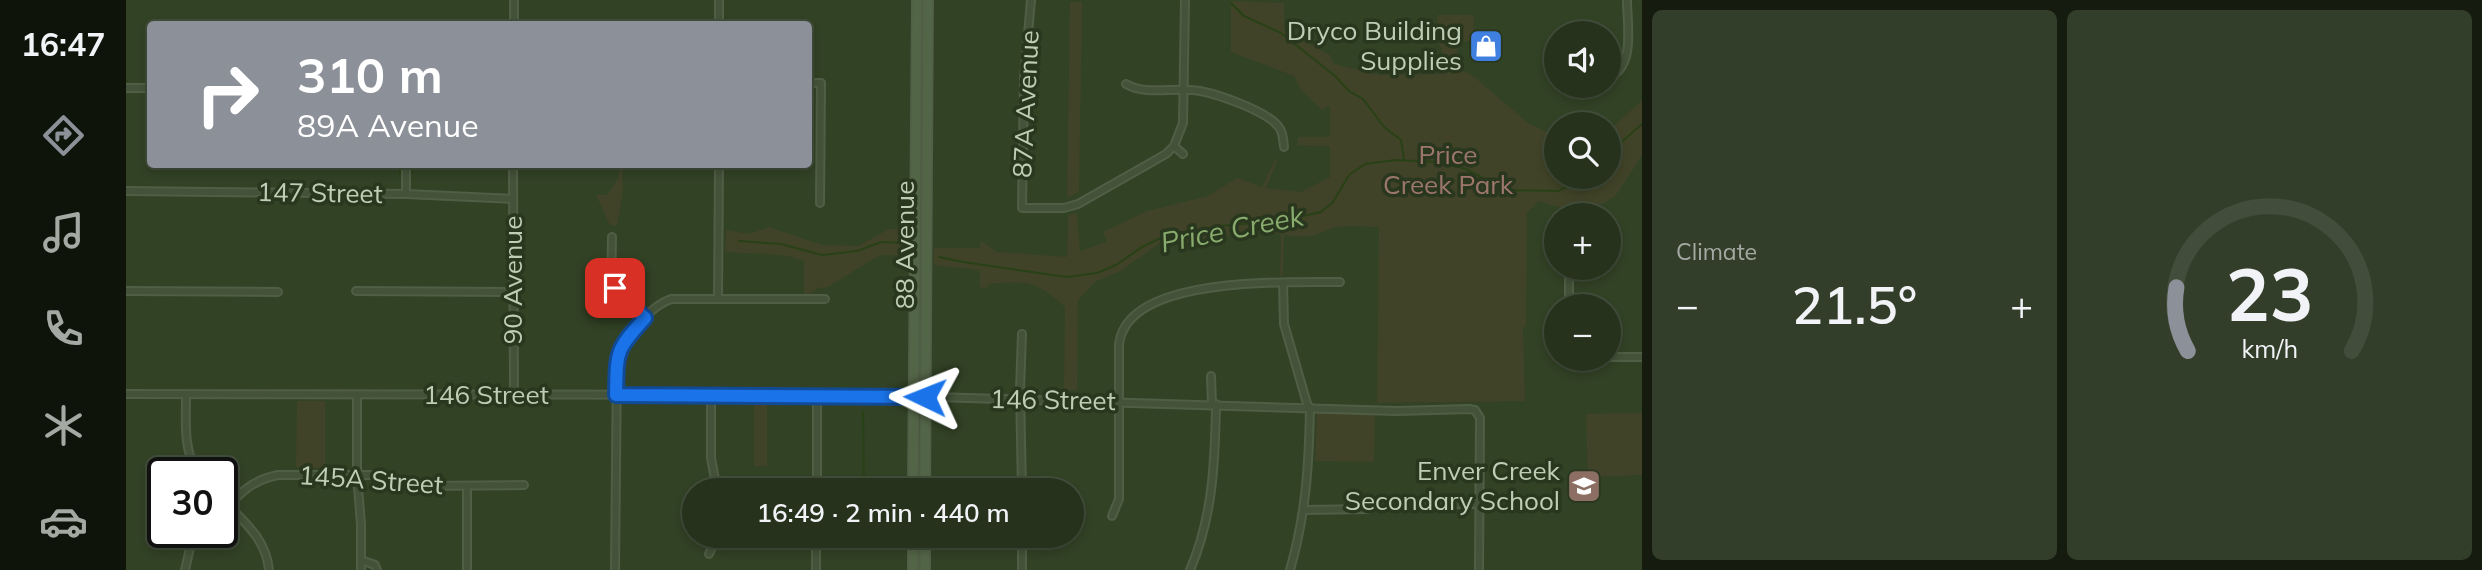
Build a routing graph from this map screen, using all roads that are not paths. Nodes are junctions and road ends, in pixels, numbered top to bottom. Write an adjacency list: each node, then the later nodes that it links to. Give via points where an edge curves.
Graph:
1 (514, 0): 8 (street)
2 (719, 0): 9 (street)
3 (917, 0): 47 (main road, 88 Avenue)
4 (928, 0): 48 (main road, 88 Avenue)
5 (1031, 0): 16 (street, 87A Avenue, via 1021,208 1078,204)
6 (1185, 0): 15 (street)
7 (1627, 0): 10 (street)
8 (514, 21)
9 (719, 21)
10 (1621, 68)
11 (812, 83): 25 (street, via 821,83)
12 (1126, 84): 15 (street, via 1140,90)
13 (126, 88): 14 (street)
14 (147, 88)
15 (1184, 89): 16 (street, via 1183,126); 17 (street, via 1260,113 1280,129)
16 (1174, 146): 18 (street)
17 (1284, 147)
18 (1183, 154)
19 (406, 168): 23 (street)
20 (513, 168): 24 (street, 90 Avenue)
21 (719, 168): 33 (street)
22 (126, 191): 23 (street, 147 Street)
23 (406, 194): 24 (street, 147 Street)
24 (513, 200): 32 (street, 90 Avenue)
25 (820, 203)
26 (612, 237): 35 (street, via 611,278 623,298)
27 (1340, 282): 28 (street)
28 (1283, 283): 50 (street, via 1181,292 1135,315 1122,330 1119,345); 52 (street, via 1284,324)
29 (126, 291): 31 (street)
30 (356, 291): 32 (street)
31 (278, 292)
32 (513, 292): 43 (street, 90 Avenue)
33 (718, 298): 34 (street); 35 (street, via 671,299)
34 (825, 299)
35 (645, 318): 44 (street, via 620,349)
36 (1022, 334): 49 (street)
37 (1621, 357): 38 (street)
38 (1642, 357)
39 (1211, 376): 51 (street)
40 (126, 394): 41 (street, 146 Street)
41 (186, 395): 42 (street, 146 Street); 53 (street)
42 (357, 395): 43 (street, 146 Street); 54 (street)
43 (514, 395): 44 (street, 146 Street)
44 (616, 395): 45 (street, 146 Street); 82 (street)
45 (711, 395): 46 (street, 146 Street); 55 (street)
46 (817, 395): 47 (street, 146 Street); 56 (street)
47 (914, 396): 48 (street, 146 Street); 57 (main road, 88 Avenue)
48 (925, 397): 49 (street, 146 Street); 58 (main road, 88 Avenue)
49 (1021, 399): 50 (street, 146 Street); 59 (street)
50 (1119, 401): 51 (street, 146 Street); 68 (street, via 1119,499)
51 (1214, 404): 52 (street, 146 Street); 87 (street, via 1212,487)
52 (1309, 407): 64 (street, 146 Street, via 1475,410 1480,424); 66 (street, via 1310,459)
53 (190, 457)
54 (357, 475): 61 (street, 145A Street, via 377,475 417,486); 62 (street, 145A Street, via 271,476 248,485); 76 (street)
55 (715, 478)
56 (817, 478)
57 (914, 478)
58 (925, 478)
59 (1022, 478)
60 (524, 485): 61 (street, 145A Street)
61 (467, 486): 81 (street)
62 (238, 496)
63 (1417, 504): 64 (street)
64 (1480, 504): 89 (street)
65 (1368, 509): 66 (street)
66 (1304, 510): 88 (street)
67 (238, 516): 78 (street, via 260,539)
68 (1112, 516)
69 (190, 548): 77 (street)
70 (712, 548): 75 (street)
71 (817, 548): 83 (street)
72 (913, 548): 84 (main road)
73 (925, 548): 85 (main road)
74 (1022, 548): 86 (street)
75 (709, 554)
76 (361, 560): 79 (street); 80 (street)
77 (186, 570)
78 (269, 570)
79 (361, 570)
80 (377, 570)
81 (467, 570)
82 (615, 570)
83 (816, 570)
84 (913, 570)
85 (925, 570)
86 (1022, 570)
87 (1191, 570)
88 (1290, 570)
89 (1479, 570)

